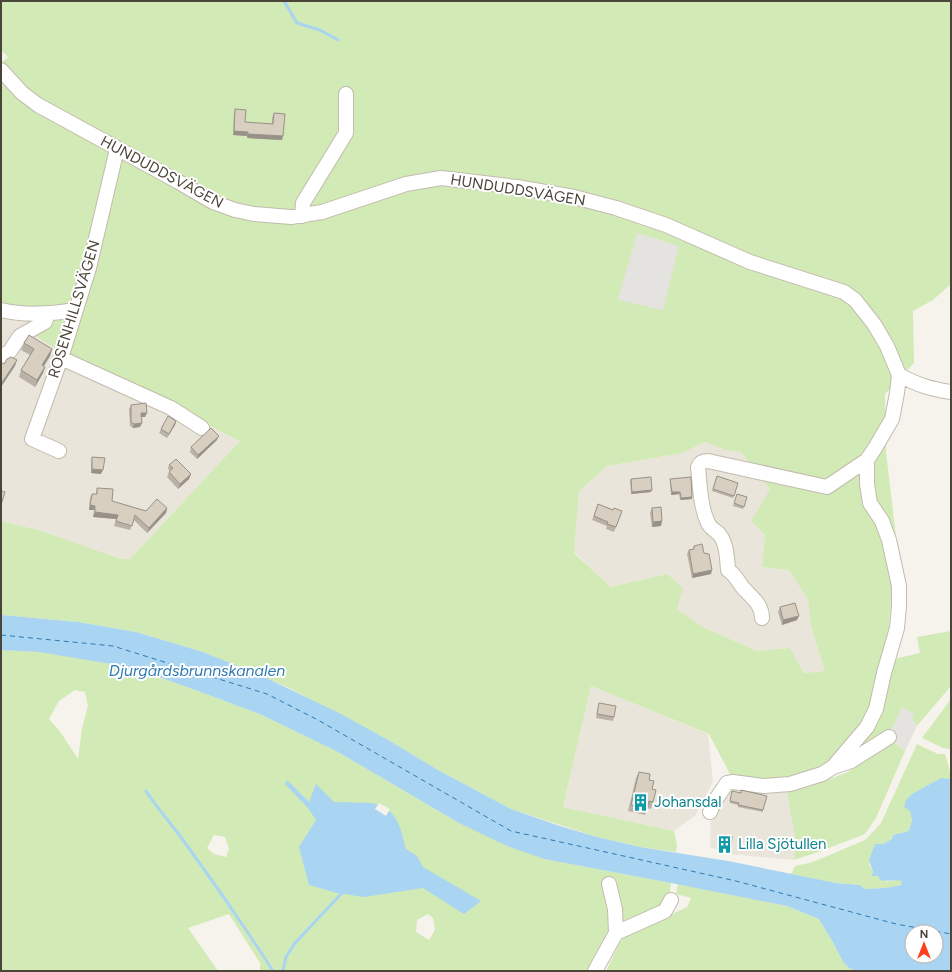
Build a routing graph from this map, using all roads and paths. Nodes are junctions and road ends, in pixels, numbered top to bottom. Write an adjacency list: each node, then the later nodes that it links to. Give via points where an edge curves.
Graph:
1 (1, 70): 3 (street, HUNDUDDSVÄGEN, via 22,93 38,105)
2 (346, 94): 4 (street, via 346,133 303,203)
3 (117, 149): 4 (street, HUNDUDDSVÄGEN, via 213,202 234,210 272,217); 6 (street, ROSENHILLSVÄGEN, via 89,268)
4 (302, 216): 10 (street, HUNDUDDSVÄGEN, via 322,212 406,184 441,178 517,187 574,197 616,208 666,225 750,262 844,292 855,300 874,324)
5 (1, 310): 7 (street, via 24,314)
6 (76, 310): 7 (street); 9 (street, ROSENHILLSVÄGEN)
7 (48, 313): 8 (street, via 45,322 20,336 10,351)
8 (1, 357)
9 (61, 358): 12 (street, via 172,408); 13 (street, ROSENHILLSVÄGEN, via 32,439)
10 (899, 375): 11 (street, via 930,389); 14 (street, HUNDUDDSVÄGEN, via 892,419)
11 (951, 392)
12 (202, 428)
13 (59, 451)
14 (867, 460): 15 (street, HUNDUDDSVÄGEN, via 827,487 708,461 699,464 706,520 720,535 726,548 728,570 734,573 743,588 754,598 762,611); 17 (street, via 870,503 882,521 889,540 899,586 897,628 876,709 867,727)
15 (762, 618)
16 (889, 737): 17 (street, via 851,762)
17 (833, 768): 18 (street, via 790,784 764,786 727,783)
18 (710, 812)
19 (609, 884): 21 (street, via 615,909)
20 (671, 900): 21 (street, via 665,911)
21 (616, 933): 22 (street)
22 (595, 971)

